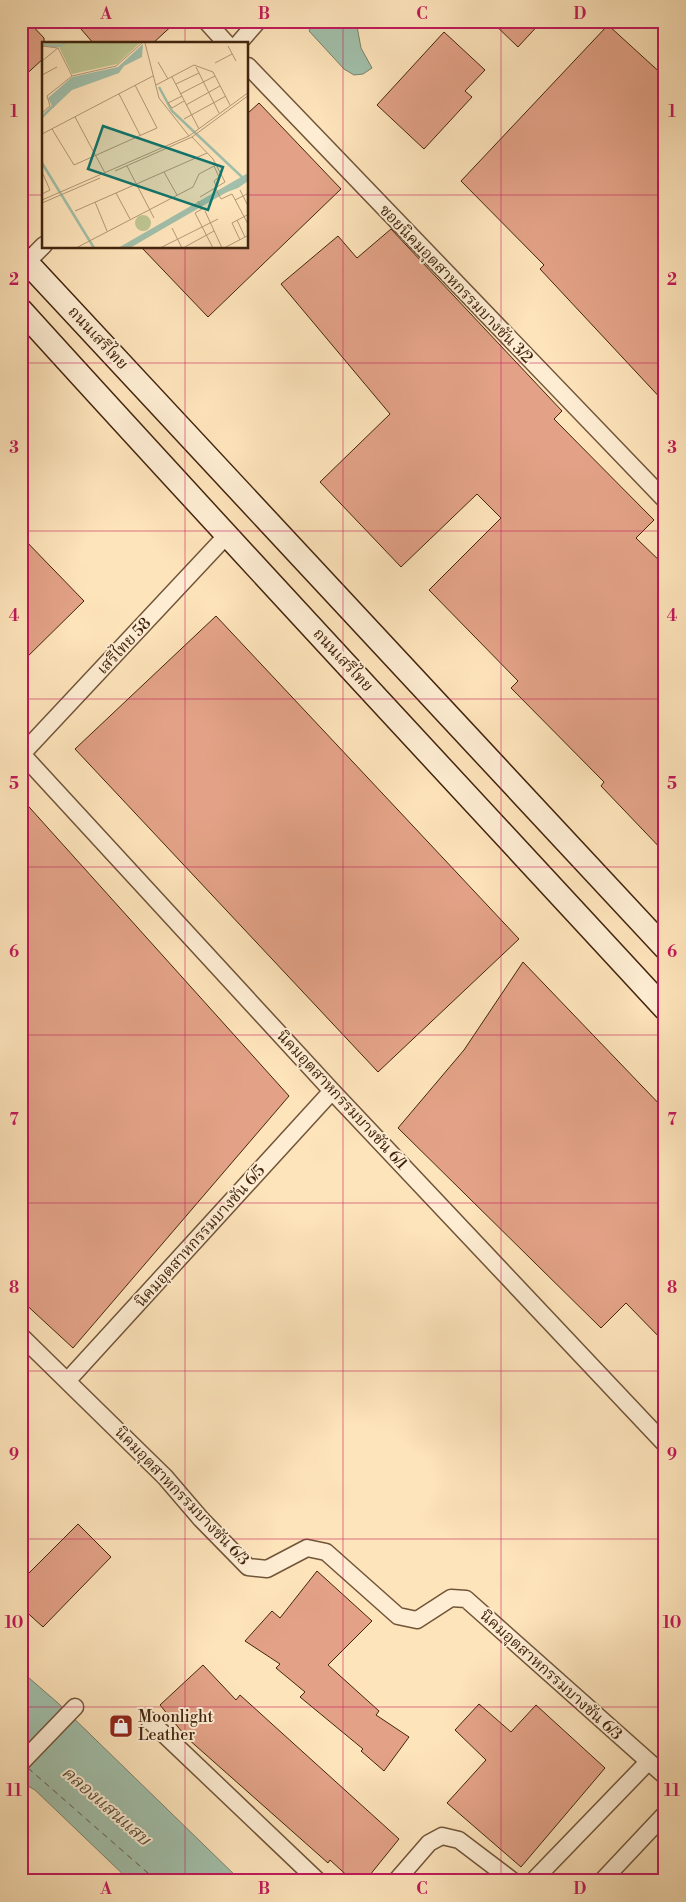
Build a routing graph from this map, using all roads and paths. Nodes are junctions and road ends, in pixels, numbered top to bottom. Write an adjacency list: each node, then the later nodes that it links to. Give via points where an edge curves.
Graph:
1 (206, 21): 3 (street)
2 (258, 21): 4 (street)
3 (225, 42)
4 (240, 42)
5 (249, 67): 9 (street, ซอยนิคมอุตสาหกรรมบางชัน 3/2)
6 (42, 247): 7 (street)
7 (23, 262): 12 (main road, ถนนเสรีไทย)
8 (21, 310): 10 (main road, ถนนเสรีไทย)
9 (665, 500)
10 (226, 536): 11 (street, เสรีไทย 58); 13 (main road, ถนนเสรีไทย)
11 (22, 754): 14 (street, นิคมอุตสาหกรรมบางชัน 6/1)
12 (665, 948)
13 (665, 1009)
14 (332, 1091): 16 (street, นิคมอุตสาหกรรมบางชัน 6/5); 17 (street, นิคมอุตสาหกรรมบางชัน 6/1)
15 (21, 1336): 16 (street, นิคมอุตสาหกรรมบางชัน 6/3)
16 (68, 1380): 20 (street, นิคมอุตสาหกรรมบางชัน 6/3, via 248,1566 267,1569 307,1548 326,1552 398,1616 417,1620 451,1598 466,1599)
17 (665, 1444)
18 (74, 1709): 21 (street)
19 (149, 1720): 24 (street)
20 (648, 1762): 22 (street, นิคมอุตสาหกรรมบางชัน 6/3); 27 (street)
21 (21, 1764)
22 (665, 1776)
23 (665, 1814): 28 (street)
24 (318, 1881)
25 (396, 1881): 26 (street, via 429,1843 442,1836 459,1840)
26 (513, 1881)
27 (533, 1881)
28 (602, 1881)

